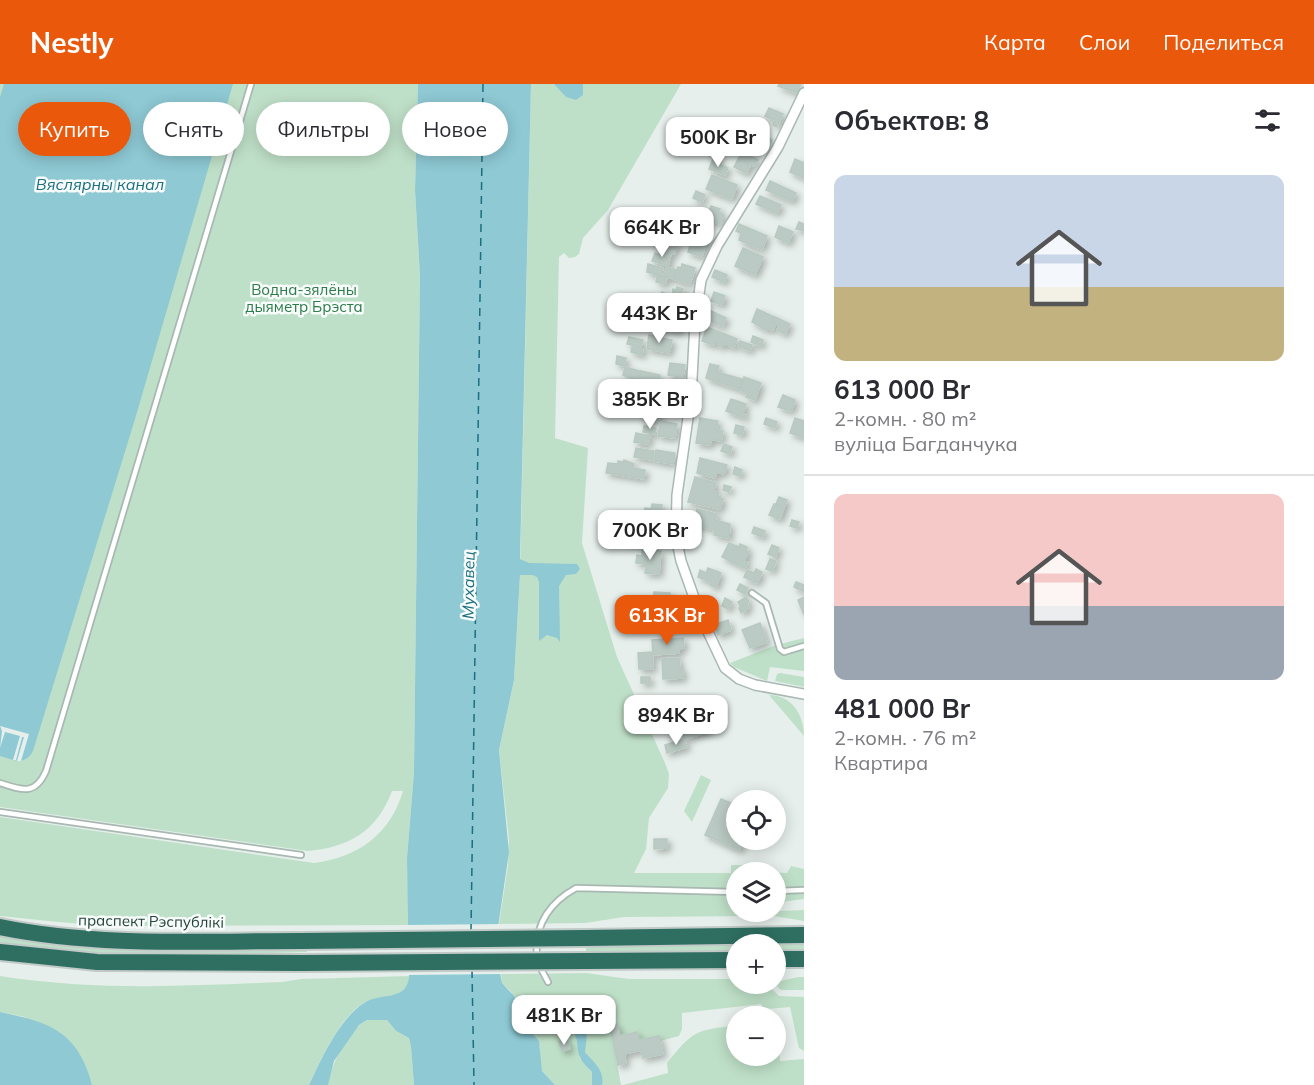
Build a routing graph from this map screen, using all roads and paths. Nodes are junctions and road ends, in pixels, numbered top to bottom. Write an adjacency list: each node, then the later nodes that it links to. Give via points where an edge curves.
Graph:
1 (251, 84): 6 (lane, via 46,771 40,783 30,789)
2 (804, 93): 5 (street, via 778,147 717,246 701,280 691,397 677,495 676,537 700,617 725,668 755,685)
3 (752, 592): 4 (lane, via 766,603 780,649 784,652)
4 (804, 646)
5 (803, 697)
6 (0, 783)
7 (0, 812): 8 (lane)
8 (301, 855)
9 (804, 890): 10 (lane)
10 (786, 891)
11 (726, 892): 18 (lane, via 576,888 554,902 539,928 537,956)
12 (0, 927): 13 (highway, праспект Рэспублікі, bridge, via 87,939 301,941)
13 (803, 935)
14 (0, 952): 17 (highway, bridge, via 97,962)
15 (786, 959): 16 (highway)
16 (803, 959)
17 (726, 960)
18 (548, 982)

